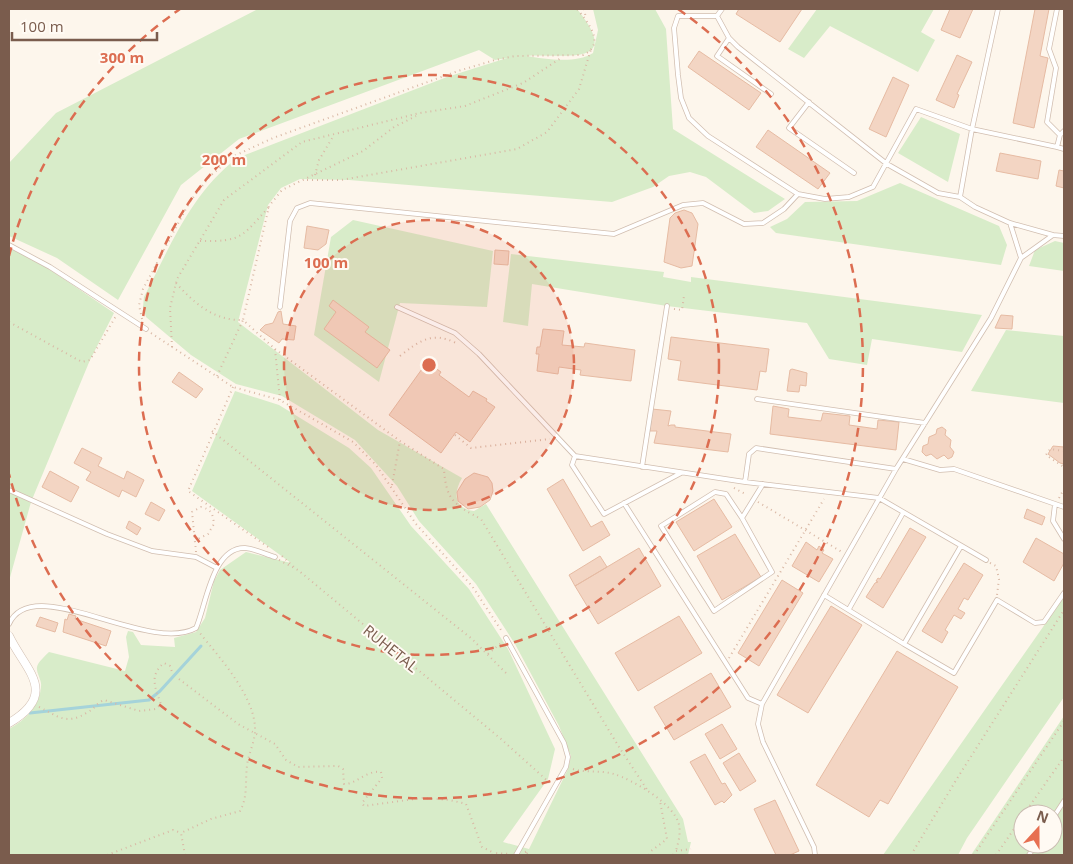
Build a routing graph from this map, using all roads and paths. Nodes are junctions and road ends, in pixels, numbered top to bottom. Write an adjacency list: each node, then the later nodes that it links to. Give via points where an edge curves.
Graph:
1 (577, 9): 7 (path)
2 (584, 9): 7 (path)
3 (722, 9): 6 (lane)
4 (998, 9): 14 (lane)
5 (1057, 9): 17 (lane, via 1049,50 1056,68 1047,122)
6 (717, 16): 8 (lane); 24 (lane, via 678,16 674,28 681,98 689,118 708,136)
7 (586, 20): 9 (path, via 594,34)
8 (729, 38): 11 (lane, via 717,56); 12 (lane)
9 (592, 47): 10 (path, via 584,55); 23 (path, via 574,96 547,132 518,149 341,180)
10 (563, 57): 13 (path, via 523,83 474,102); 41 (path, via 515,56 458,71 273,138 234,156 209,177 189,203 143,290 139,305)
11 (770, 94)
12 (809, 102): 20 (lane); 21 (lane, via 789,128)
13 (420, 113): 16 (path); 22 (path, via 394,127 363,152)
14 (972, 129): 18 (lane); 20 (lane, via 916,109); 25 (lane)
15 (1064, 131): 17 (lane)
16 (336, 133): 22 (path, via 319,160); 30 (path, via 302,142 224,200)
17 (1060, 135): 18 (lane)
18 (1058, 147): 19 (lane)
19 (1064, 149)
20 (887, 164): 24 (lane, via 873,186 849,197 825,200); 25 (lane, via 938,193)
21 (854, 173)
22 (315, 175): 23 (path)
23 (302, 180): 26 (path, via 282,190)
24 (798, 194): 35 (lane, via 763,223 744,224 704,203 683,205 614,234 310,203 297,208 290,221)
25 (960, 197): 27 (lane)
26 (269, 206): 30 (path, via 252,228 237,238); 39 (path)
27 (1010, 223): 28 (lane); 32 (lane)
28 (1053, 235): 29 (lane); 32 (lane)
29 (1064, 236)
30 (200, 241): 33 (path)
31 (9, 245): 38 (lane, via 50,267)
32 (1021, 258): 50 (lane, via 991,318)
33 (176, 283): 39 (path, via 192,301 218,316 229,321); 42 (path, via 170,308)
34 (684, 296): 37 (path, via 682,310)
35 (280, 306)
36 (397, 307): 53 (lane, via 455,333 479,354)
37 (666, 307): 59 (lane)
38 (118, 313): 40 (path, via 90,360 82,362); 41 (lane)
39 (243, 320): 44 (path); 46 (path)
40 (9, 322)
41 (146, 329): 42 (path)
42 (172, 347): 46 (path)
43 (463, 347): 45 (path, via 448,339 433,337)
44 (275, 349): 48 (path); 54 (path)
45 (400, 356)
46 (217, 376): 47 (path)
47 (232, 387): 48 (path); 51 (path)
48 (280, 400): 65 (path, via 353,442)
49 (757, 400): 50 (lane)
50 (924, 423): 57 (lane)
51 (212, 431): 73 (path, via 188,491); 102 (path)
52 (454, 435): 53 (path, via 471,448)
53 (557, 438): 56 (lane)
54 (400, 441): 65 (path); 115 (path, via 444,469 454,505 481,519)
55 (1064, 451): 58 (path, via 1050,449 1046,455)
56 (575, 456): 59 (lane); 71 (lane, via 572,466 604,514)
57 (903, 460): 60 (lane); 72 (lane, via 940,470 954,469)
58 (1064, 466)
59 (642, 467): 61 (lane)
60 (896, 469): 63 (lane, via 756,448 749,454); 69 (lane)
61 (681, 473): 62 (lane); 71 (lane)
62 (720, 478): 63 (lane); 70 (path)
63 (745, 482): 64 (lane)
64 (763, 484): 68 (lane); 70 (lane)
65 (392, 485): 99 (path, via 416,524 472,586)
66 (1064, 489): 72 (path)
67 (9, 490): 85 (lane, via 107,534 152,550)
68 (827, 492): 69 (lane); 78 (path)
69 (879, 498): 76 (lane); 84 (lane)
70 (754, 499): 77 (lane); 78 (path)
71 (624, 503): 103 (lane)
72 (1055, 504): 75 (lane); 79 (lane, via 1053,521)
73 (211, 506): 74 (path); 82 (path)
74 (207, 508): 80 (path, via 214,524 208,534); 80 (path, via 201,507 192,512)
75 (1064, 508)
76 (903, 513): 81 (lane); 94 (lane)
77 (742, 518): 77 (lane, via 772,572 714,611 661,526 715,492 726,494)
78 (807, 531): 84 (path); 103 (path, via 731,657)
79 (1064, 539)
80 (196, 540): 85 (path)
81 (961, 546): 87 (lane); 100 (lane)
82 (270, 548)
83 (276, 555): 86 (path); 88 (path, RUHETAL); 89 (lane, via 243,548 229,554)
84 (847, 556): 92 (lane)
85 (196, 557): 89 (lane)
86 (286, 559): 88 (path); 90 (path)
87 (986, 560): 93 (path, via 996,566)
88 (283, 564): 90 (path, RUHETAL)
89 (217, 568): 97 (lane)
90 (298, 570): 114 (path, RUHETAL, via 546,780)
91 (1064, 593): 93 (lane, via 1044,622 1035,623)
92 (824, 595): 94 (lane); 108 (lane)
93 (997, 600): 100 (lane, via 954,674)
94 (849, 609): 100 (lane)
95 (1064, 610): 129 (path)
96 (9, 624): 97 (lane, via 25,609 58,607 160,635 185,634)
97 (196, 628): 111 (path, via 228,669 248,703)
98 (9, 636): 107 (street, via 35,678)
99 (506, 638): 113 (lane, via 564,743 568,757)
100 (904, 644)
101 (496, 647): 102 (path)
102 (488, 654): 105 (path)
103 (724, 662): 108 (lane, via 748,698)
104 (172, 672): 107 (path, via 164,663 153,679 161,704 156,709 139,711 104,700 85,714 60,719)
105 (508, 675)
106 (179, 679): 111 (path)
107 (30, 704): 110 (street, via 24,713)
108 (762, 704): 128 (lane, via 758,724 763,742)
109 (1064, 721): 130 (path)
110 (9, 723)
111 (255, 734): 119 (path, via 246,767 245,803 240,811 211,819); 122 (path, via 263,735 275,744 292,765 338,766 343,769 344,784 352,784 365,775 380,772 382,778 362,803 364,806 422,798 466,804 482,847)
112 (1064, 757): 117 (path)
113 (566, 767): 114 (lane); 115 (path, via 614,774)
114 (556, 785): 125 (lane)
115 (648, 791): 116 (path)
116 (660, 799): 121 (path, via 679,823); 126 (path, via 667,839)
117 (1032, 804)
118 (1013, 831): 131 (path)
119 (181, 833): 123 (path, via 173,830); 124 (path)
120 (691, 849): 121 (path)
121 (676, 851): 127 (path)
122 (493, 854): 125 (path)
123 (107, 855)
124 (185, 855)
125 (517, 855)
126 (650, 855)
127 (673, 855)
128 (815, 855)
129 (911, 855)
130 (974, 855)
131 (996, 855)

